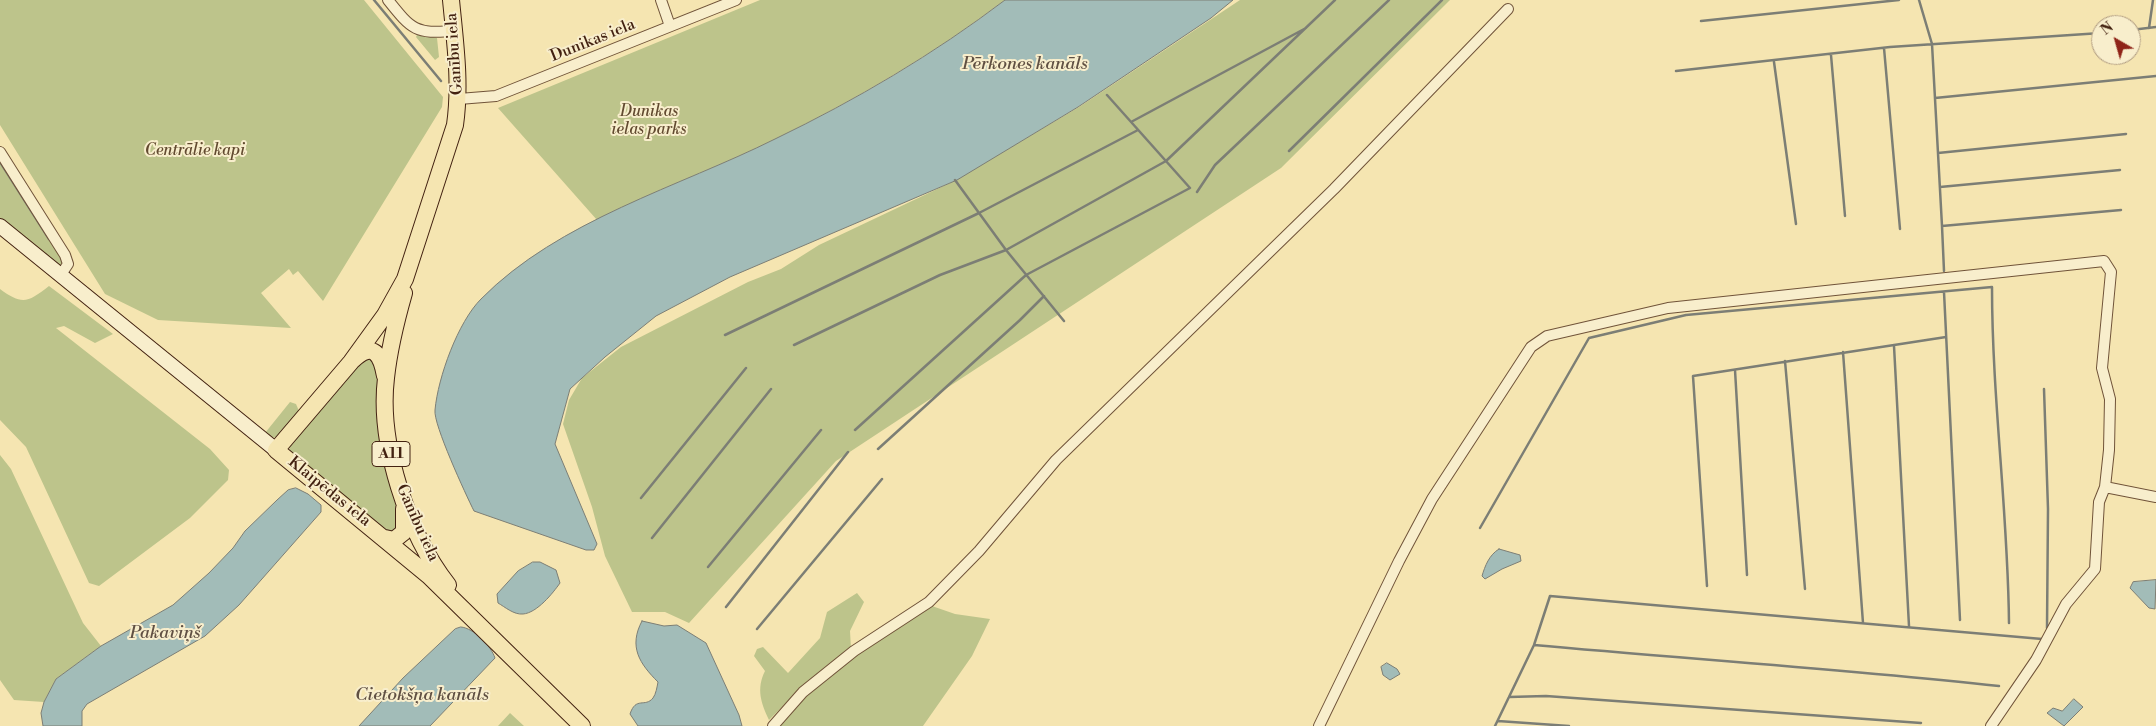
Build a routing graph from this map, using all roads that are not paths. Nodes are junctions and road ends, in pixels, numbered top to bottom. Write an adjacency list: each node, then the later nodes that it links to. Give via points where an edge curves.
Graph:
1 (388, 0): 7 (street, via 410,26 430,33)
2 (451, 0): 7 (highway, Ganību iela / A11)
3 (662, 0): 6 (street)
4 (736, 0): 6 (street, Dunikas iela)
5 (1508, 9): 22 (street, via 1334,188 1056,460 979,551 928,602 881,632 817,681 790,705)
6 (670, 26): 8 (street, Dunikas iela, via 496,96)
7 (454, 31): 8 (highway, Ganību iela / A11)
8 (459, 99): 12 (highway, Ganību iela / A11, via 455,125)
9 (0, 152): 11 (street, via 65,254 68,264)
10 (0, 226): 11 (main road, Klaipēdas iela)
11 (60, 276): 15 (main road, Klaipēdas iela)
12 (405, 279): 13 (highway, Ganību iela / A11); 14 (highway, Ganību iela / A11)
13 (351, 362): 14 (highway, via 369,350 377,352 383,361); 15 (highway, Ganību iela / A11)
14 (386, 377): 17 (highway, Ganību iela / A11, via 389,441)
15 (276, 450): 19 (highway, Klaipēdas iela / A11)
16 (2105, 487): 18 (street); 23 (street, via 2110,450 2110,399 2102,368 2111,272 2104,261 1668,308 1547,336 1531,347 1432,499); 24 (street, via 2100,502 2095,569 2066,604 2036,660)
17 (400, 492): 19 (highway, via 404,532 394,540); 20 (highway, Ganību iela / A11, via 430,558)
18 (2156, 498)
19 (385, 538): 20 (highway, Klaipēdas iela / A11)
20 (467, 612): 21 (highway, Klaipēdas iela / A11)
21 (582, 726)
22 (773, 726)
23 (1319, 726)
24 (1991, 726)

